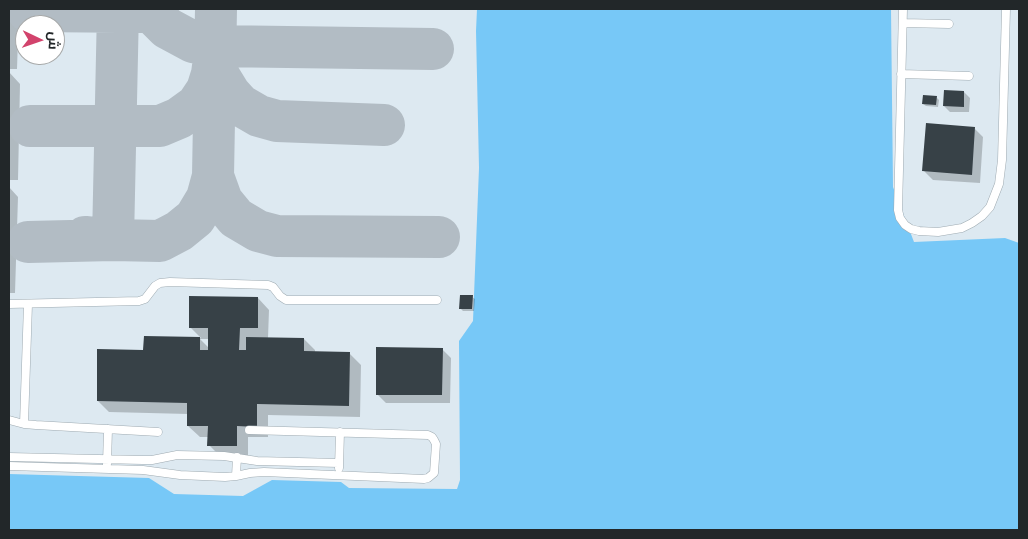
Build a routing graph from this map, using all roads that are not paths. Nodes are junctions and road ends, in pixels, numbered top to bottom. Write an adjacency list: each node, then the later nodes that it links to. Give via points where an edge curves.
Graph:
1 (903, 9): 3 (lane)
2 (1006, 9): 5 (lane, via 1001,172 990,207 962,228 918,231 900,218)
3 (903, 23): 4 (lane); 5 (lane)
4 (949, 24)
5 (901, 74): 6 (lane)
6 (969, 76)
7 (437, 300): 9 (lane, via 289,300 268,285 170,282 155,286 140,301)
8 (9, 304): 9 (lane)
9 (28, 304): 11 (lane)
10 (9, 420): 11 (lane)
11 (24, 424): 12 (lane)
12 (108, 429): 14 (lane); 18 (lane)
13 (249, 430): 15 (lane)
14 (158, 432)
15 (340, 432): 19 (lane); 22 (lane, via 428,435 436,444 434,473 428,478)
16 (9, 457): 18 (lane)
17 (237, 457): 18 (lane, via 182,455 148,460); 19 (lane, via 257,461); 23 (lane)
18 (107, 459): 21 (lane)
19 (339, 463): 22 (lane)
20 (9, 466): 21 (lane)
21 (106, 468): 23 (lane, via 149,470 180,476)
22 (339, 475): 23 (lane, via 250,472)
23 (236, 476)

